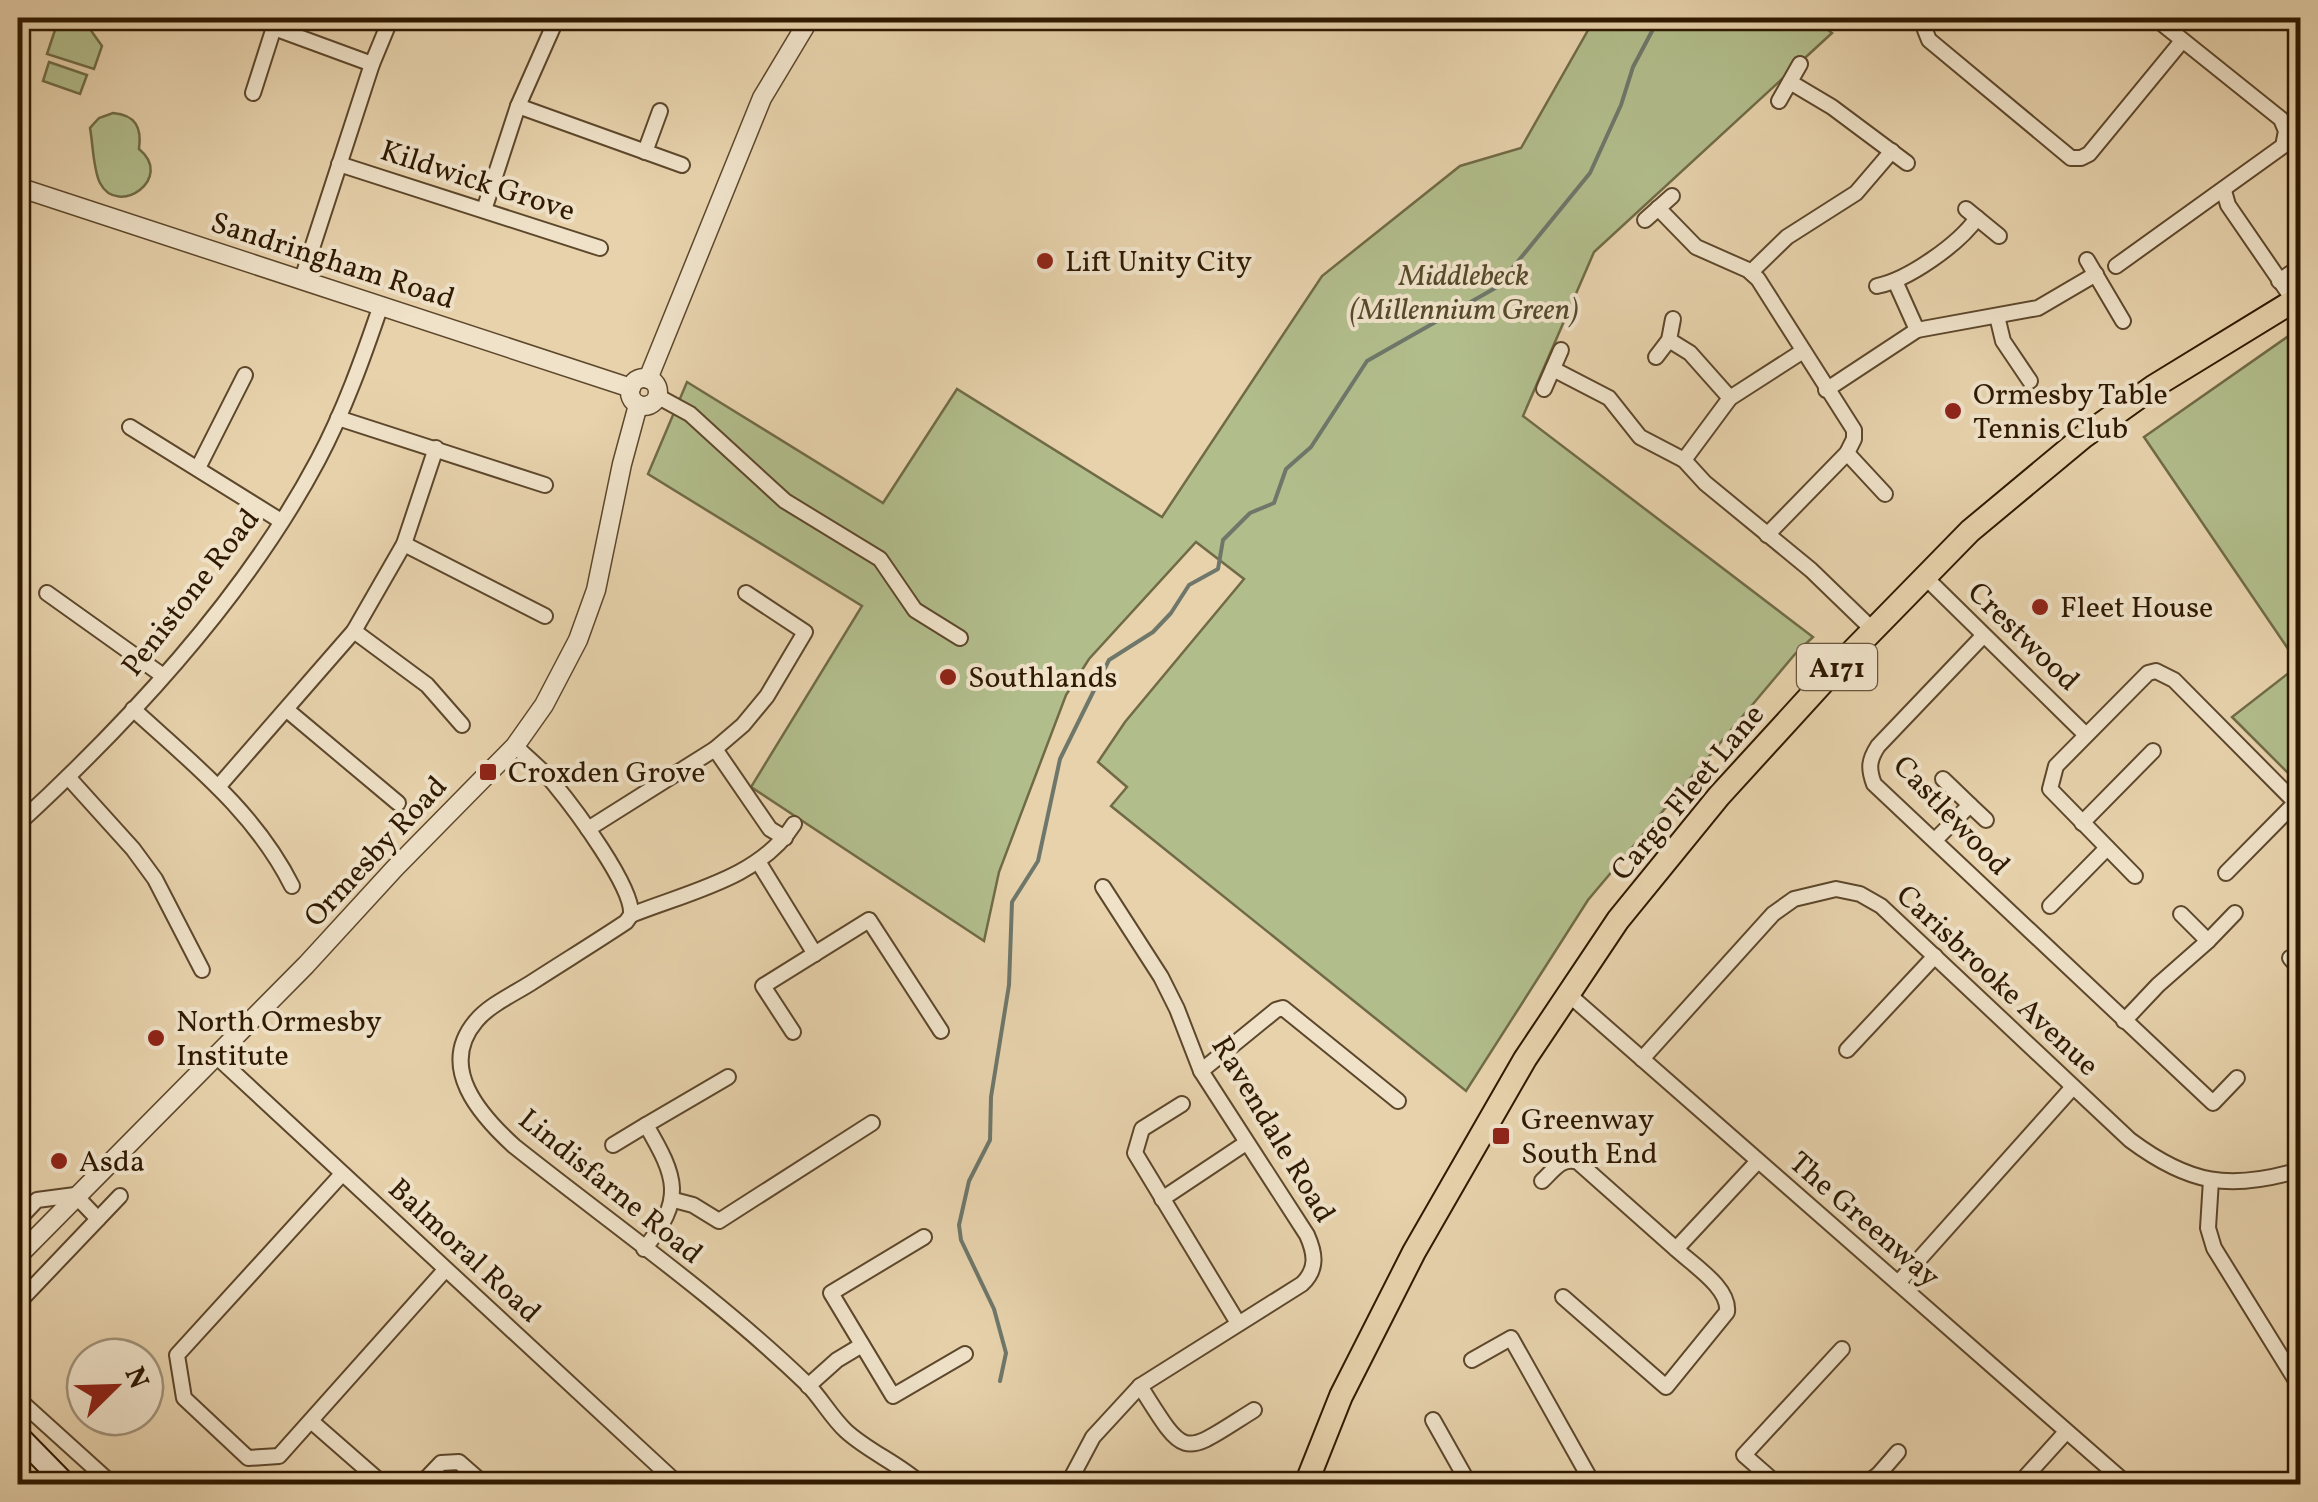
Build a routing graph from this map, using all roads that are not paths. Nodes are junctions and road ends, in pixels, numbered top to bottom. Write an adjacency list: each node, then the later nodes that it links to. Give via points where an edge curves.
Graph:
1 (391, 18): 8 (street)
2 (556, 18): 13 (street)
3 (810, 18): 52 (street, Ormesby Road, via 762,98)
4 (1928, 18): 7 (street, via 1929,40 2071,158 2089,154)
5 (2154, 18): 7 (street)
6 (276, 23): 8 (street); 11 (street)
7 (2182, 40): 21 (street, via 2281,119 2286,131 2283,146)
8 (372, 64): 17 (street)
9 (1800, 64): 10 (street)
10 (1790, 82): 12 (street); 15 (street)
11 (253, 93)
12 (1779, 100)
13 (518, 106): 16 (street); 24 (street)
14 (660, 112): 16 (street)
15 (1892, 151): 18 (street); 31 (street, via 1856,193 1787,237)
16 (646, 152): 19 (street, via 668,154)
17 (339, 164): 24 (street, Kildwick Grove); 33 (street)
18 (1908, 164)
19 (682, 165)
20 (18, 188): 33 (street, Sandringham Road)
21 (2224, 191): 29 (street); 35 (street)
22 (1672, 196): 23 (street)
23 (1658, 208): 25 (street); 31 (street, via 1696,247)
24 (484, 210): 27 (street, Kildwick Grove)
25 (1645, 220)
26 (2000, 236): 34 (street, via 1972,213 1957,240)
27 (600, 248)
28 (2087, 260): 32 (street)
29 (2116, 266)
30 (2300, 267): 35 (street)
31 (1751, 272): 45 (street)
32 (2096, 274): 39 (street, via 2038,308); 41 (street)
33 (302, 279): 38 (street, Sandringham Road)
34 (1895, 281): 36 (street); 42 (street)
35 (2279, 281): 37 (street)
36 (1877, 286)
37 (2297, 299): 65 (main road, Cargo Fleet Lane / A171, via 2083,438)
38 (380, 305): 52 (street, Sandringham Road); 54 (street, Penistone Road)
39 (1997, 316): 42 (street); 49 (street, via 2003,341)
40 (1673, 319): 43 (street)
41 (2123, 321)
42 (1916, 330): 51 (street)
43 (1669, 340): 46 (street); 53 (street, via 1690,353)
44 (1562, 350): 47 (street)
45 (1803, 350): 51 (street); 53 (street)
46 (1656, 357)
47 (1553, 370): 50 (street); 58 (street, via 1610,398 1640,438)
48 (245, 375): 59 (street)
49 (2030, 380)
50 (1544, 389)
51 (1826, 390): 57 (street, via 1854,430)
52 (643, 392): 72 (street, via 690,414 785,502 880,560 914,610); 78 (street, Ormesby Road, via 578,640)
53 (1730, 398): 58 (street)
54 (338, 418): 56 (street); 62 (street, Penistone Road)
55 (130, 428): 59 (street)
56 (436, 448): 60 (street); 64 (street)
57 (1846, 454): 61 (street); 63 (street)
58 (1684, 460): 63 (street)
59 (198, 468): 62 (street)
60 (545, 485)
61 (1885, 494)
62 (281, 520): 73 (street, Penistone Road, via 254,564)
63 (1767, 535): 69 (street)
64 (404, 544): 68 (street); 70 (street)
65 (1924, 576): 69 (main road, Cargo Fleet Lane / A171); 71 (street, Crestwood)
66 (746, 592): 79 (street, via 804,632 767,696)
67 (47, 593): 73 (street)
68 (544, 616)
69 (1872, 630): 110 (main road, Cargo Fleet Lane / A171, via 1719,796)
70 (354, 631): 75 (street); 76 (street, via 428,685)
71 (1982, 636): 77 (street, Crestwood); 95 (street, Castlewood, via 1870,758 1874,784)
72 (960, 638)
73 (162, 675): 74 (street, Penistone Road)
74 (133, 708): 81 (street, Penistone Road); 83 (street)
75 (287, 710): 83 (street); 85 (street)
76 (462, 725)
77 (2085, 734): 87 (street, via 2148,673 2166,674); 92 (street, via 2056,766 2050,789)
78 (515, 746): 93 (street, via 554,782); 115 (street, Ormesby Road)
79 (715, 750): 93 (street); 94 (street, via 770,829)
80 (2153, 751): 92 (street)
81 (68, 777): 88 (street, Penistone Road); 109 (street, via 155,879)
82 (1943, 779): 86 (street)
83 (218, 786): 100 (street, via 263,836)
84 (18, 798): 88 (street)
85 (398, 803)
86 (1970, 805): 89 (street); 95 (street)
87 (2298, 805): 98 (street)
88 (32, 811): 90 (street, Penistone Road)
89 (1986, 820)
90 (18, 824)
91 (794, 824): 94 (street)
92 (2082, 824): 96 (street)
93 (588, 830): 105 (street, via 628,894)
94 (785, 838): 97 (street)
95 (1935, 840): 111 (street, Castlewood)
96 (2107, 848): 99 (street); 102 (street)
97 (759, 862): 105 (street, Lindisfarne Road); 107 (street)
98 (2226, 874)
99 (2136, 876)
100 (292, 886)
101 (1104, 887): 117 (street, Ravendale Road, via 1178,1009)
102 (2050, 906)
103 (2235, 913): 106 (street)
104 (2180, 914): 106 (street)
105 (631, 915): 139 (street, Lindisfarne Road, via 477,1019 460,1056 461,1074 484,1118)
106 (2208, 942): 111 (street)
107 (815, 954): 112 (street, via 869,920); 113 (street, via 763,986)
108 (1936, 956): 114 (street); 116 (street, Carisbrooke Avenue, via 1860,894 1836,889 1794,899); 120 (street, Carisbrooke Avenue)
109 (202, 970)
110 (1567, 994): 116 (street, The Greenway); 170 (main road, Cargo Fleet Lane / A171, via 1414,1252)
111 (2124, 1021): 119 (street, Castlewood, via 2214,1103)
112 (941, 1031)
113 (793, 1032)
114 (1847, 1050)
115 (216, 1056): 129 (street, Balmoral Road); 132 (street, Ormesby Road)
116 (1642, 1059): 127 (street, The Greenway)
117 (1201, 1071): 121 (street, via 1284,1008); 125 (street, Ravendale Road)
118 (728, 1076): 124 (street)
119 (2236, 1078)
120 (2073, 1087): 130 (street, Carisbrooke Avenue, via 2161,1163); 143 (street)
121 (1398, 1100)
122 (1182, 1104): 134 (street, via 1136,1140 1135,1153)
123 (872, 1123): 135 (street, via 718,1221)
124 (646, 1125): 126 (street); 135 (street, via 670,1165)
125 (1246, 1143): 134 (street); 146 (street, Ravendale Road, via 1307,1234 1314,1262 1302,1284)
126 (613, 1145)
127 (1758, 1161): 140 (street); 143 (street, The Greenway)
128 (2300, 1170): 130 (street, Carisbrooke Avenue, via 2241,1182)
129 (342, 1174): 142 (street, Balmoral Road); 157 (street, via 176,1355 184,1398 248,1458 279,1456)
130 (2211, 1180): 153 (street, via 2207,1213 2214,1248)
131 (1542, 1181): 140 (street, via 1560,1163 1578,1162)
132 (75, 1195): 136 (street); 137 (street, via 37,1200); 141 (street, Ormesby Road)
133 (120, 1196): 136 (street)
134 (1162, 1199): 146 (street)
135 (674, 1200): 139 (street)
136 (98, 1218): 145 (street)
137 (18, 1220)
138 (924, 1237): 147 (street, via 831,1294)
139 (644, 1249): 151 (street, Lindisfarne Road)
140 (1676, 1249): 144 (street, via 1728,1305 1666,1387)
141 (18, 1256)
142 (446, 1270): 157 (street); 167 (street, Balmoral Road)
143 (1898, 1283): 158 (street, The Greenway)
144 (1563, 1297)
145 (18, 1303)
146 (1238, 1323): 152 (street, Ravendale Road)
147 (862, 1345): 149 (street, via 893,1396); 151 (street)
148 (1842, 1349): 173 (street, via 1744,1456)
149 (965, 1354)
150 (1472, 1360): 172 (street, via 1511,1338)
151 (808, 1386): 168 (street, Lindisfarne Road, via 866,1448)
152 (1140, 1386): 155 (street, via 1170,1435 1190,1445); 169 (street, Ravendale Road, via 1092,1437)
153 (2300, 1387)
154 (18, 1399): 163 (street)
155 (1254, 1410)
156 (1434, 1420): 171 (street)
157 (311, 1421): 164 (street)
158 (2066, 1432): 175 (street); 176 (street, The Greenway)
159 (18, 1435): 162 (main road)
160 (1898, 1452): 161 (street)
161 (1883, 1480): 174 (street)
162 (66, 1484)
163 (112, 1484)
164 (383, 1484)
165 (421, 1484): 166 (street, via 442,1463 459,1462)
166 (484, 1484)
167 (678, 1484)
168 (921, 1484)
169 (1068, 1484)
170 (1306, 1484)
171 (1470, 1484)
172 (1593, 1484)
173 (1777, 1484)
174 (1864, 1484)
175 (2018, 1484)
176 (2128, 1484)

